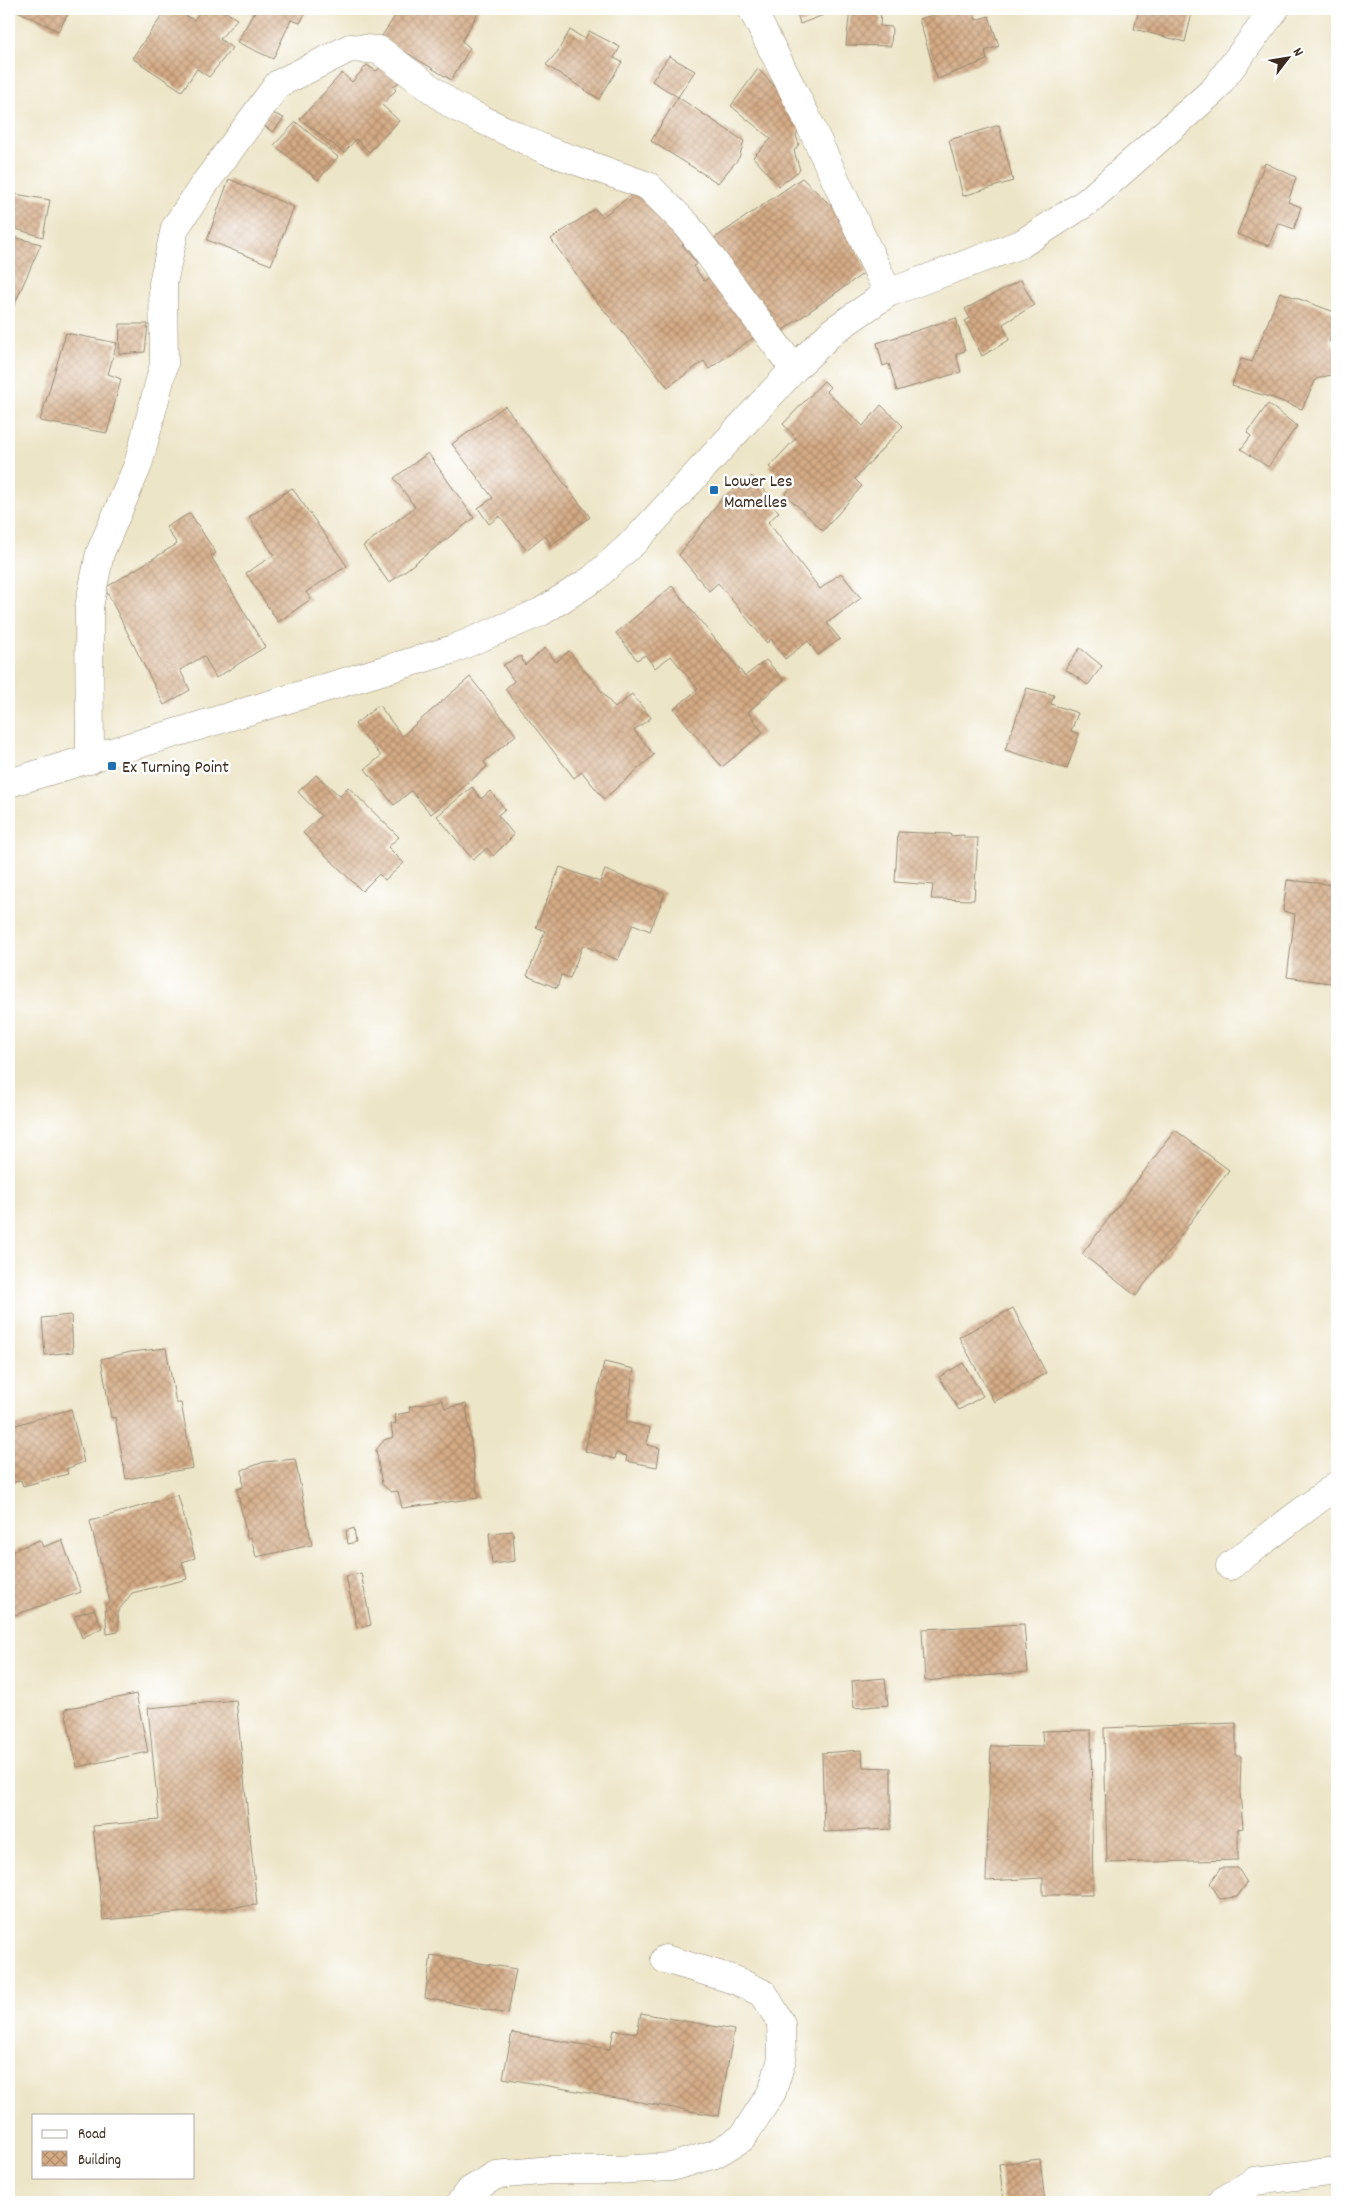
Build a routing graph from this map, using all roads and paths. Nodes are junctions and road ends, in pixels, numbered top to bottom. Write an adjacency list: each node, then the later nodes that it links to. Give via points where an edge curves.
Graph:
1 (752, 9): 3 (street, via 806,114)
2 (1275, 9): 3 (street, via 1214,90 1088,202 1020,244)
3 (888, 293): 4 (street, via 833,331)
4 (794, 369): 5 (street, via 635,541 593,579 541,612 451,650); 5 (street, via 687,225 648,186 546,150 454,106 379,50 350,48 278,84 175,228 163,283 164,364 138,465 100,553 89,607)
5 (90, 760): 6 (street)
6 (9, 783)
7 (1337, 1485): 8 (street)
8 (1230, 1566)
9 (665, 1959): 11 (street, via 736,1980 764,1994 782,2023 782,2059 772,2092 742,2138 716,2154 671,2167 496,2175 468,2192)
10 (1337, 2171): 12 (street, via 1255,2181)
11 (461, 2202)
12 (1220, 2202)

